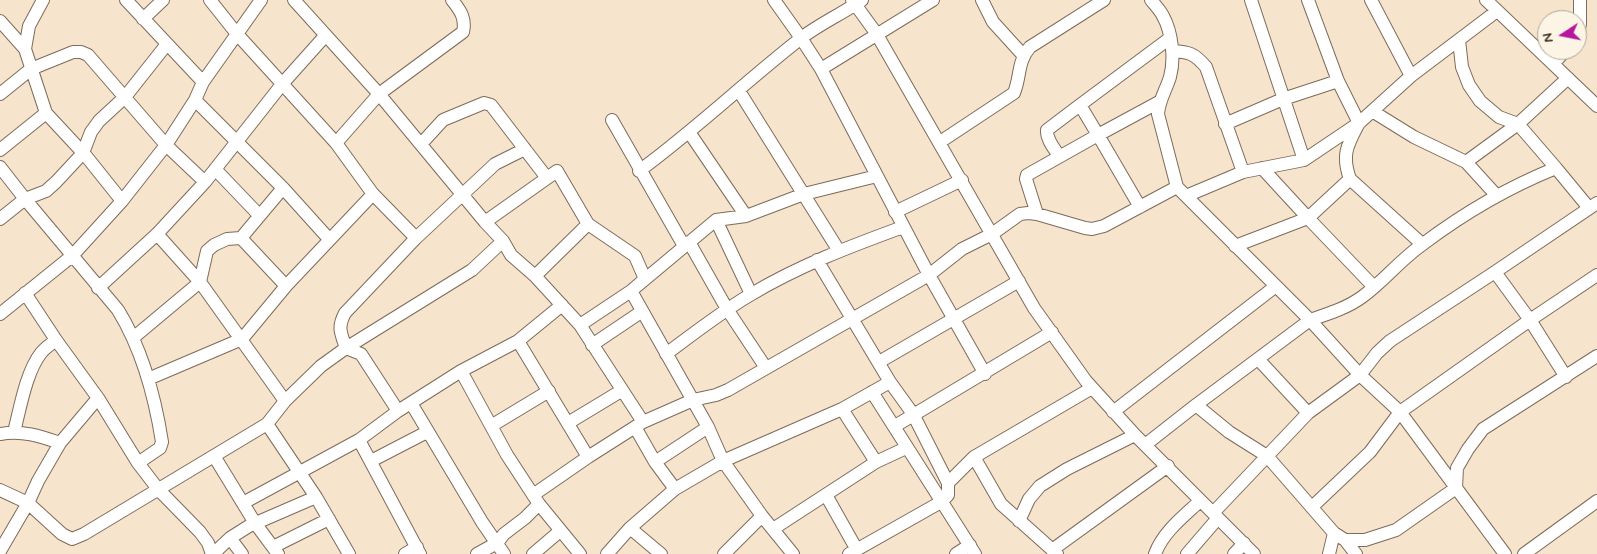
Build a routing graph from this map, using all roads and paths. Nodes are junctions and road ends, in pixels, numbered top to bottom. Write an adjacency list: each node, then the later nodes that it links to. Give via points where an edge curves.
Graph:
1 (43, 0): 28 (street, via 29,26)
2 (126, 0): 19 (street)
3 (163, 0): 19 (street)
4 (210, 0): 22 (street)
5 (260, 0): 22 (street)
6 (294, 0): 23 (street)
7 (452, 0): 42 (street, via 464,20 463,32)
8 (774, 0): 24 (street)
9 (932, 0): 21 (street)
10 (983, 0): 30 (street, via 993,22)
11 (1104, 0): 30 (street, via 1030,47)
12 (1151, 0): 25 (street, via 1164,17)
13 (1251, 0): 44 (street)
14 (1308, 0): 37 (street)
15 (1371, 0): 35 (street)
16 (1486, 0): 18 (street)
17 (856, 1): 21 (street); 24 (street)
18 (1497, 11): 26 (street); 32 (street)
19 (142, 19): 27 (street)
20 (0, 20): 28 (street)
21 (876, 33): 34 (street); 58 (street)
22 (237, 34): 38 (street); 39 (street)
23 (325, 36): 39 (street); 42 (street)
24 (801, 38): 34 (street); 40 (street)
25 (1170, 38): 29 (street); 47 (street)
26 (1459, 40): 35 (street); 54 (street, via 1462,67 1480,101 1498,118)
27 (167, 44): 38 (street); 43 (street)
28 (25, 48): 33 (street)
29 (1172, 51): 46 (street, via 1171,74); 53 (street, via 1188,52 1198,57 1206,67)
30 (1023, 55): 58 (street, via 1014,93)
31 (1557, 60): 32 (street)
32 (1553, 64): 36 (street)
33 (31, 69): 41 (street); 43 (street, via 73,52 82,52); 50 (street)
34 (820, 69): 74 (street)
35 (1411, 76): 49 (street)
36 (1568, 78): 48 (street); 54 (street)
37 (1338, 81): 44 (street); 52 (street)
38 (203, 82): 45 (street)
39 (283, 83): 57 (street); 59 (street)
40 (739, 91): 55 (street); 82 (street)
41 (0, 94)
42 (379, 94): 59 (street); 60 (street)
43 (125, 97): 61 (street); 64 (street, via 99,121)
44 (1283, 99): 53 (street); 66 (street)
45 (195, 100): 57 (street); 61 (street)
46 (1159, 102): 56 (street); 80 (street, via 1158,114)
47 (1080, 105): 56 (street); 65 (street, via 1048,130 1049,139)
48 (1597, 106)
49 (1372, 111): 52 (street); 67 (street, via 1414,137)
50 (46, 113): 63 (street); 64 (street)
51 (612, 120): 72 (street)
52 (1359, 123): 66 (street); 76 (street, via 1346,153 1345,164)
53 (1225, 124): 73 (street)
54 (1518, 124): 67 (street); 70 (street)
55 (689, 132): 72 (street); 92 (street)
56 (1098, 135): 65 (street); 88 (street)
57 (236, 142): 71 (street); 79 (street)
58 (940, 142): 77 (street)
59 (336, 143): 81 (street)
60 (421, 144): 62 (street, via 443,120 484,104 490,105); 83 (street)
61 (166, 145): 78 (street); 86 (street)
62 (525, 149): 75 (street); 83 (street, via 495,164)
63 (0, 150)
64 (83, 153): 85 (street, via 46,191); 86 (street)
65 (1059, 156): 91 (street, via 1027,175)
66 (1304, 160): 69 (street)
67 (1466, 162): 84 (street)
68 (0, 167): 85 (street)
69 (1262, 168): 73 (street); 93 (street)
70 (1556, 168): 84 (street); 87 (street)
71 (214, 169): 78 (street); 90 (street)
72 (640, 171): 105 (street)
73 (1243, 172): 80 (street)
74 (877, 176): 82 (street); 89 (street)
75 (547, 178): 96 (street); 97 (street, via 557,171)
76 (1350, 178): 93 (street); 106 (street)
77 (962, 180): 89 (street); 100 (street)
78 (205, 182): 99 (street)
79 (283, 188): 90 (street); 103 (street)
80 (1182, 192): 88 (street); 107 (street)
81 (373, 194): 102 (street); 103 (street)
82 (804, 194): 92 (street); 108 (street)
83 (462, 195): 96 (street); 102 (street)
84 (1497, 196): 106 (street)
85 (25, 199): 94 (street); 109 (street)
86 (122, 201): 109 (street)
87 (1593, 205): 111 (street)
88 (1140, 207): 91 (street, via 1092,229)
89 (895, 212): 98 (street)
90 (259, 214): 101 (street)
91 (1037, 214): 100 (street, via 1020,214)
92 (746, 216): 95 (street)
93 (1308, 218): 107 (street); 120 (street)
94 (0, 219)
95 (716, 220): 105 (street); 123 (street)
96 (484, 222): 104 (street)
97 (588, 224): 113 (street); 121 (street, via 635,256 646,278)
98 (903, 227): 108 (street); 114 (street)
99 (157, 234): 116 (street); 119 (street)
100 (992, 234): 114 (street, via 962,249); 115 (street)
101 (241, 238): 116 (street, via 227,239 207,251); 117 (street)
102 (416, 238): 139 (street, via 345,313 340,328)
103 (329, 239): 117 (street)
104 (503, 241): 113 (street, via 510,255); 139 (street, via 472,270)
105 (686, 244): 121 (street); 125 (street)
106 (1422, 244): 120 (street)
107 (1235, 246): 118 (street)
108 (839, 251): 110 (street)
109 (72, 256): 119 (street); 122 (street)
110 (817, 260): 123 (street); 128 (street)
111 (1495, 272): 131 (street); 147 (street, via 1390,341)
112 (1597, 275): 131 (street)
113 (535, 276): 124 (street)
114 (929, 276): 128 (street); 129 (street)
115 (1019, 281): 129 (street); 133 (street)
116 (200, 282): 134 (street); 135 (street)
117 (286, 286): 135 (street)
118 (1276, 286): 130 (street); 162 (street)
119 (98, 288): 134 (street, via 118,310)
120 (1374, 288): 130 (street, via 1340,309)
121 (631, 291): 126 (street); 132 (street)
122 (24, 293): 127 (street); 136 (street)
123 (751, 294): 125 (street)
124 (562, 305): 132 (street); 137 (street)
125 (727, 309): 140 (street); 144 (street)
126 (641, 312): 138 (street); 140 (street)
127 (0, 314)
128 (853, 318): 143 (street); 144 (street)
129 (953, 320): 143 (street); 146 (street)
130 (1310, 320): 142 (street); 147 (street)
131 (1530, 320): 148 (street); 163 (street)
132 (580, 325): 138 (street)
133 (1052, 332): 146 (street); 151 (street)
134 (133, 338): 149 (street)
135 (242, 338): 149 (street); 157 (street)
136 (56, 340): 155 (street); 172 (street, via 34,365)
137 (518, 341): 145 (street); 152 (street)
138 (592, 345): 153 (street)
139 (346, 348): 157 (street, via 321,366); 161 (street, via 361,354)
140 (666, 354): 156 (street)
141 (1597, 356): 148 (street)
142 (1258, 359): 159 (street); 164 (street)
143 (879, 362): 150 (street)
144 (766, 368): 156 (street, via 728,390)
145 (461, 371): 158 (street); 169 (street)
146 (985, 374): 165 (street)
147 (1360, 375): 163 (street); 164 (street)
148 (1566, 377): 192 (street, via 1483,429 1457,468)
149 (148, 379): 188 (street, via 162,442 160,448)
150 (890, 382): 154 (street); 165 (street)
151 (1092, 388): 162 (street); 183 (street)
152 (549, 391): 167 (street); 169 (street)
153 (621, 391): 167 (street); 168 (street)
154 (872, 392): 160 (street); 170 (street)
155 (98, 398): 177 (street); 188 (street)
156 (693, 400): 168 (street); 171 (street)
157 (285, 401): 166 (street)
158 (411, 403): 161 (street); 173 (street)
159 (1196, 405): 178 (street); 181 (street, via 1228,432)
160 (842, 409): 185 (street); 187 (street)
161 (398, 411): 176 (street)
162 (1113, 412): 175 (street)
163 (1400, 412): 192 (street); 206 (street, via 1370,452)
164 (1308, 413): 181 (street)
165 (913, 414): 170 (street); 191 (street)
166 (267, 424): 180 (street); 190 (street)
167 (568, 424): 182 (street)
168 (639, 425): 182 (street); 186 (street)
169 (491, 426): 199 (street)
170 (895, 426): 179 (street)
171 (708, 427): 185 (street); 186 (street)
172 (14, 432): 174 (street); 177 (street)
173 (427, 432): 184 (street); 218 (street)
174 (0, 434)
175 (1135, 435): 178 (street); 198 (street, via 1050,479)
176 (359, 440): 184 (street); 190 (street)
177 (60, 443): 203 (street)
178 (1145, 445): 189 (street)
179 (906, 448): 187 (street); 202 (street)
180 (214, 456): 193 (street); 204 (street)
181 (1267, 456): 206 (street); 207 (street)
182 (588, 457): 199 (street)
183 (974, 457): 191 (street); 205 (street)
184 (371, 461): 223 (street)
185 (723, 461): 194 (street); 208 (street)
186 (655, 462): 194 (street)
187 (876, 462): 196 (street)
188 (138, 463): 193 (street)
189 (1168, 466): 200 (street); 225 (street)
190 (300, 473): 197 (street); 204 (street)
191 (948, 484): 202 (street, via 948,495)
192 (1456, 488): 217 (street, via 1396,530 1365,540); 245 (street)
193 (158, 489): 203 (street, via 72,539); 227 (street, via 200,532)
194 (675, 489): 212 (street)
195 (0, 490): 203 (street)
196 (826, 495): 213 (street); 224 (street)
197 (316, 497): 209 (street); 211 (street)
198 (1029, 499): 205 (street); 210 (street)
199 (536, 500): 214 (street); 218 (street, via 525,518)
200 (1200, 501): 207 (street); 239 (street, via 1167,533)
201 (1597, 501): 246 (street)
202 (941, 502): 221 (street); 224 (street)
203 (28, 503): 222 (street)
204 (243, 503): 211 (street)
205 (1001, 504): 210 (street)
206 (1312, 507): 215 (street)
207 (1215, 515): 219 (street); 240 (street)
208 (762, 516): 213 (street); 236 (street)
209 (329, 520): 220 (street); 226 (street)
210 (1019, 521): 225 (street)
211 (255, 523): 216 (street); 220 (street)
212 (630, 528): 234 (street); 235 (street)
213 (773, 529): 237 (street)
214 (560, 531): 232 (street); 233 (street)
215 (1334, 532): 217 (street); 243 (street)
216 (230, 538): 227 (street); 228 (street)
217 (1345, 540): 244 (street)
218 (497, 543): 230 (street); 231 (street)
219 (1244, 543): 241 (street); 242 (street)
220 (275, 550)
221 (972, 550): 238 (street)
222 (0, 551)
223 (418, 551): 229 (street)
224 (853, 552)
225 (1054, 552)
226 (346, 553)
227 (212, 554)
228 (242, 554)
229 (405, 554)
230 (477, 554)
231 (504, 554)
232 (533, 554)
233 (580, 554)
234 (607, 554)
235 (661, 554)
236 (724, 554)
237 (793, 554)
238 (956, 554)
239 (1155, 554)
240 (1187, 554)
241 (1234, 554)
242 (1254, 554)
243 (1329, 554)
244 (1356, 554)
245 (1505, 554)
246 (1524, 554)

